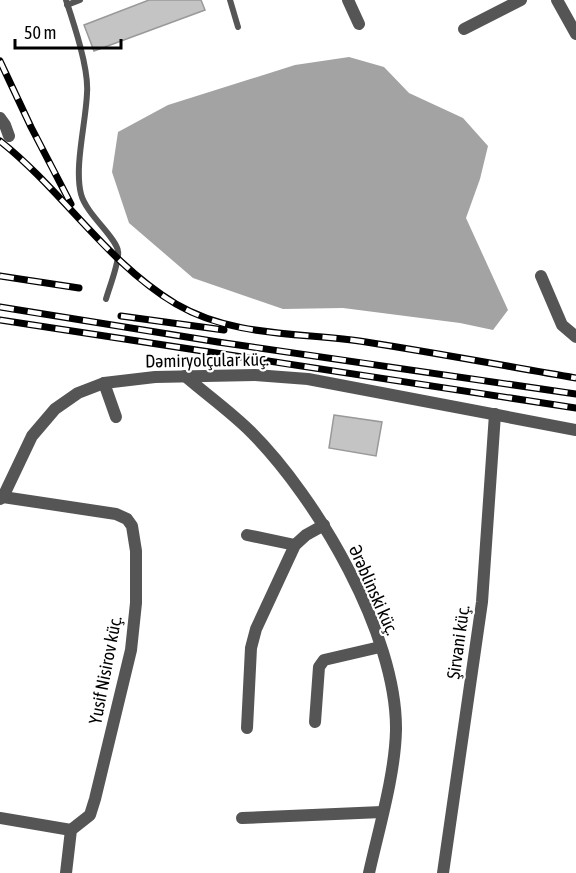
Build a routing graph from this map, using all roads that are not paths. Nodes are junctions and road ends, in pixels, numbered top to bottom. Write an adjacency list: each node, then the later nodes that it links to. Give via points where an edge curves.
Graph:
1 (80, 0): 6 (lane)
2 (230, 0): 8 (lane)
3 (348, 0): 7 (street)
4 (521, 0): 9 (street)
5 (557, 0): 10 (street)
6 (67, 2): 14 (lane, via 88,91 79,180 81,196 118,253)
7 (359, 24)
8 (238, 27)
9 (464, 29)
10 (576, 34)
11 (0, 118): 12 (street)
12 (9, 136)
13 (541, 276): 15 (street, via 562,325)
14 (106, 299)
15 (576, 337)
16 (185, 376): 17 (street, Dəmiryolçular küç.); 18 (street, Dəmiryolçular küç., via 308,379); 22 (street, Ərəblinski küç., via 250,431)
17 (104, 383): 19 (street); 21 (street, Dəmiryolçular küç., via 78,393 55,409 32,436)
18 (495, 414): 20 (street, Dəmiryolçular küç.); 34 (street, Şirvani küç., via 483,602)
19 (116, 417)
20 (576, 430)
21 (2, 498): 31 (street, Yusif Nisirov küç., via 116,514 132,525 136,603 131,650 90,815)
22 (324, 525): 24 (street); 25 (street, Ərəblinski küç., via 357,589)
23 (247, 535): 24 (street)
24 (295, 545): 27 (street, via 250,648)
25 (380, 647): 26 (street, via 324,660 319,667); 28 (street, Ərəblinski küç., via 391,681 396,727 395,752)
26 (315, 722)
27 (247, 728)
28 (382, 812): 30 (street); 33 (street, Ərəblinski küç.)
29 (0, 818): 31 (street)
30 (242, 818)
31 (71, 830): 32 (street)
32 (66, 873)
33 (369, 873)
34 (443, 873)

